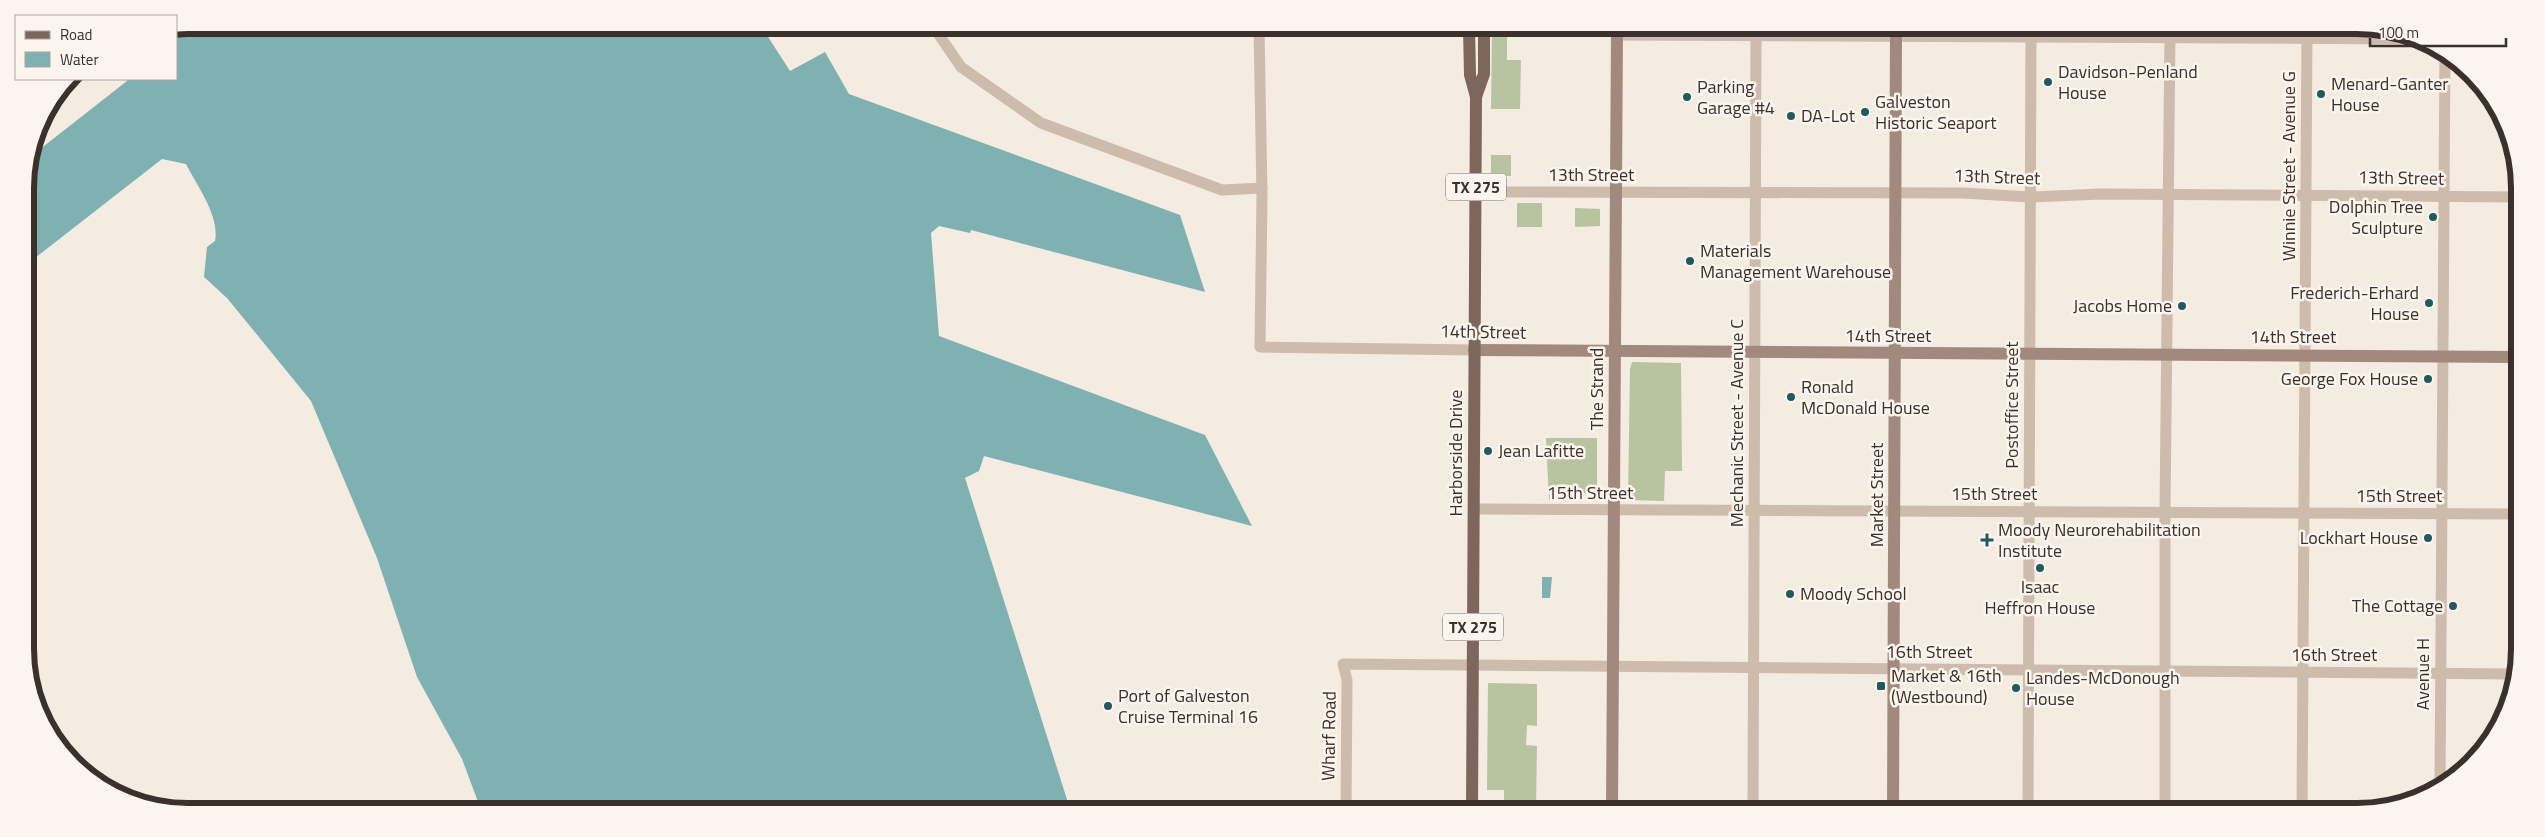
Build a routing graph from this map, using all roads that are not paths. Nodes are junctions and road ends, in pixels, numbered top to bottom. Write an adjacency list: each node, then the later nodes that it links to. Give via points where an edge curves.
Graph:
1 (939, 34): 16 (street, via 961,67 1041,123 1222,190)
2 (1260, 34): 16 (street)
3 (1469, 34): 15 (main road, Harborside Drive / TX 275, via 1470,75)
4 (1484, 34): 15 (main road, Harborside Drive / TX 275, via 1484,74)
5 (1616, 34): 18 (main road, The Strand)
6 (1686, 34): 12 (street)
7 (1849, 34): 12 (street)
8 (1896, 34): 20 (main road, Market Street)
9 (2031, 34): 24 (street, Postoffice Street)
10 (2170, 34): 11 (street); 21 (street)
11 (2307, 34): 13 (street); 22 (street, Winnie Street - Avenue G)
12 (1756, 36): 19 (street, Mechanic Street - Avenue C)
13 (2391, 38)
14 (2445, 61): 23 (street, Avenue H)
15 (1476, 97): 17 (main road, Harborside Drive / TX 275)
16 (1262, 188): 26 (street, 14th Street, via 1260,347)
17 (1476, 192): 18 (street, 13th Street); 26 (main road, Harborside Drive / TX 275)
18 (1616, 192): 19 (street, 13th Street); 27 (main road, The Strand)
19 (1755, 192): 20 (street, 13th Street); 28 (street, Mechanic Street - Avenue C)
20 (1896, 193): 24 (street, 13th Street); 29 (main road, Market Street)
21 (2169, 194): 22 (street, 13th Street); 24 (street, 13th Street); 31 (street)
22 (2306, 195): 23 (street, 13th Street); 32 (street, Winnie Street - Avenue G)
23 (2444, 196): 25 (street, 13th Street); 33 (street, Avenue H)
24 (2030, 197): 30 (street, Postoffice Street)
25 (2511, 197)
26 (1474, 350): 27 (main road, 14th Street); 35 (main road, Harborside Drive / TX 275)
27 (1615, 351): 28 (main road, 14th Street); 36 (main road, The Strand)
28 (1754, 353): 29 (main road, 14th Street); 37 (street, Mechanic Street - Avenue C)
29 (1895, 353): 30 (main road, 14th Street); 39 (main road, Market Street)
30 (2030, 353): 31 (main road, 14th Street); 38 (street, Postoffice Street)
31 (2168, 354): 32 (main road, 14th Street); 40 (street)
32 (2305, 355): 33 (main road, 14th Street); 41 (street, Winnie Street - Avenue G)
33 (2443, 356): 34 (main road, 14th Street); 42 (street, Avenue H)
34 (2511, 357)
35 (1474, 509): 36 (street, 15th Street); 45 (main road, Harborside Drive / TX 275)
36 (1614, 510): 37 (street, 15th Street); 46 (main road, The Strand)
37 (1754, 511): 39 (street, 15th Street); 47 (street, Mechanic Street - Avenue C)
38 (2029, 511): 39 (street, 15th Street); 40 (street, 15th Street); 49 (street, Postoffice Street)
39 (1895, 512): 48 (main road, Market Street)
40 (2165, 513): 41 (street, 15th Street); 50 (street)
41 (2304, 514): 42 (street, 15th Street); 51 (street, Winnie Street - Avenue G)
42 (2442, 514): 43 (street, 15th Street); 52 (street, Avenue H)
43 (2511, 514)
44 (1343, 664): 45 (street, 16th Street); 55 (street, Wharf Road, via 1347,680)
45 (1473, 666): 46 (street, 16th Street); 56 (main road, Harborside Drive / TX 275)
46 (1613, 667): 47 (street, 16th Street); 57 (main road, The Strand)
47 (1754, 668): 48 (street, 16th Street); 58 (street, Mechanic Street - Avenue C)
48 (1894, 669): 49 (street, 16th Street); 59 (main road, Market Street)
49 (2027, 670): 50 (street, 16th Street); 60 (street, Postoffice Street)
50 (2165, 672): 51 (street, 16th Street); 61 (street)
51 (2302, 672): 52 (street, 16th Street); 62 (street, Winnie Street - Avenue G)
52 (2440, 673): 53 (street, 16th Street); 54 (street, Avenue H)
53 (2509, 674)
54 (2440, 779)
55 (1346, 803)
56 (1472, 803)
57 (1612, 803)
58 (1753, 803)
59 (1893, 803)
60 (2028, 803)
61 (2165, 803)
62 (2302, 803)

